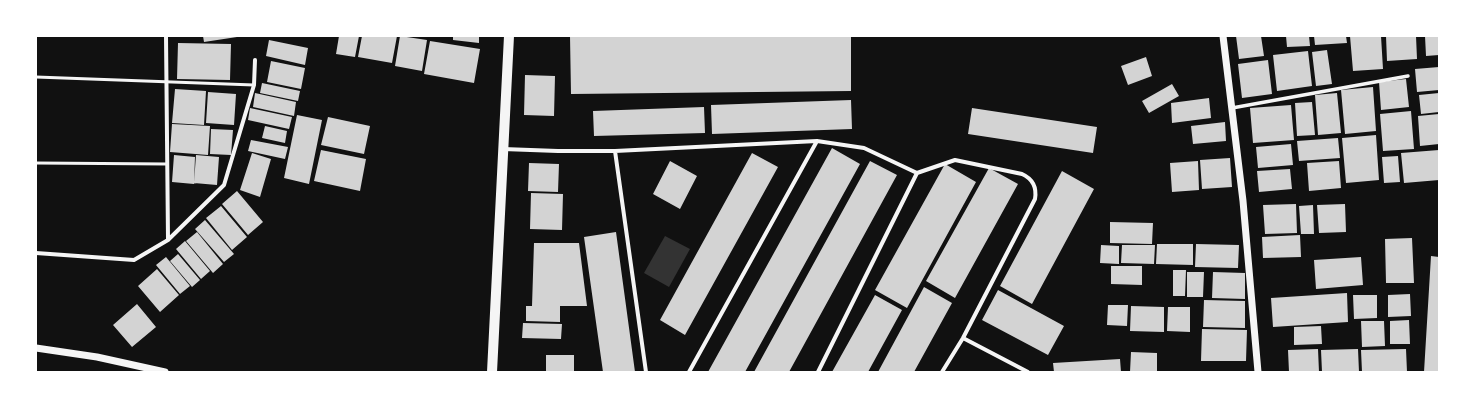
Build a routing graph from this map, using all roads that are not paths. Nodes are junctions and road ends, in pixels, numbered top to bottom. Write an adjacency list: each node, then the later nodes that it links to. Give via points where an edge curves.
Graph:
1 (166, 36): 7 (street)
2 (509, 36): 11 (main road)
3 (1223, 36): 9 (street)
4 (255, 60): 8 (street)
5 (1408, 76): 9 (street)
6 (36, 77): 7 (lane)
7 (167, 82): 8 (lane); 14 (street)
8 (254, 84): 16 (street, via 224,184)
9 (1232, 108): 27 (street)
10 (817, 141): 12 (street); 15 (street, via 864,148); 23 (street)
11 (502, 148): 12 (street); 21 (main road)
12 (615, 151): 22 (street)
13 (36, 163): 14 (lane)
14 (167, 164): 16 (street)
15 (917, 173): 18 (street, via 955,160 1022,174 1029,177 1036,191 1035,199); 24 (street)
16 (168, 240): 17 (street, via 134,260)
17 (36, 253)
18 (963, 338): 25 (street); 26 (street)
19 (36, 348): 20 (street, via 97,356)
20 (165, 372)
21 (492, 372)
22 (646, 372)
23 (689, 372)
24 (818, 372)
25 (942, 372)
26 (1028, 372)
27 (1258, 372)

